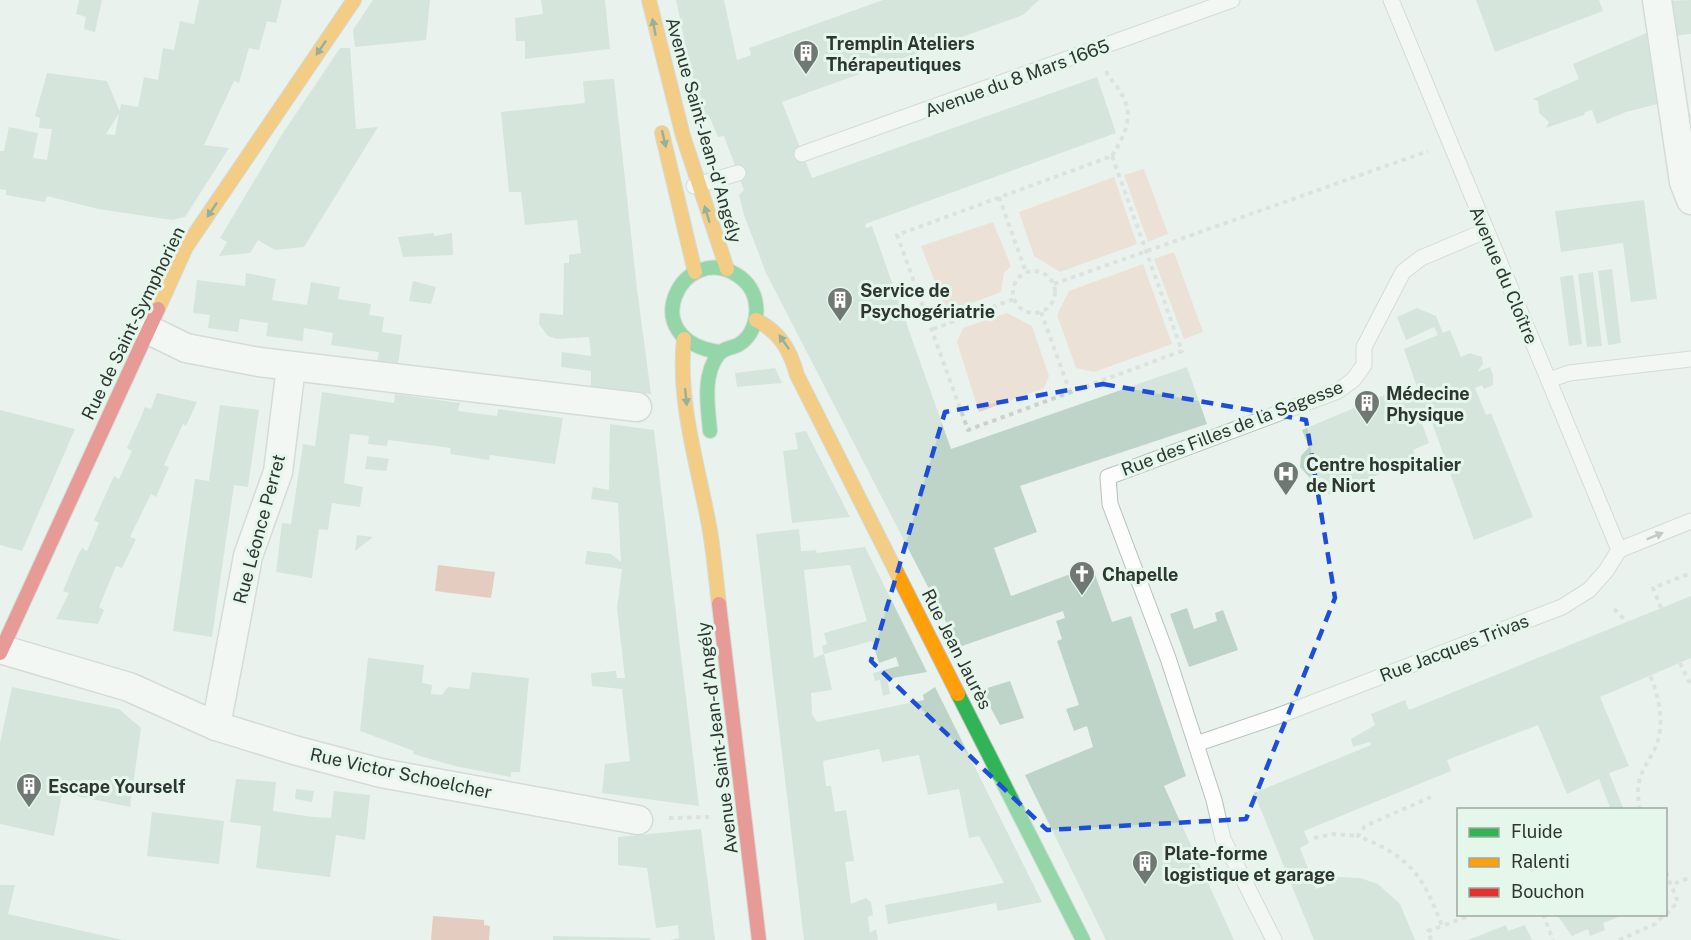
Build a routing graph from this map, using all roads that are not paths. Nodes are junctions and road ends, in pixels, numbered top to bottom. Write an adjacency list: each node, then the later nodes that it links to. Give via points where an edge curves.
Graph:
1 (354, 0): 16 (main road, Rue de Saint-Symphorien, one-way to 16, via 186,247)
2 (649, 0): 9 (main road, Avenue Saint-Jean-d'Angély, one-way to 2, via 658,46)
3 (1232, 0): 7 (lane, Avenue du 8 Mars 1665)
4 (1391, 0): 12 (lane, Avenue du Cloître)
5 (1657, 0): 11 (street, via 1684,182)
6 (659, 121): 10 (main road, one-way to 10)
7 (802, 154)
8 (738, 173): 9 (lane)
9 (699, 185): 10 (lane); 13 (main road, Avenue Saint-Jean-d'Angély, one-way to 9)
10 (676, 190): 14 (main road)
11 (1691, 200)
12 (1485, 231): 23 (lane, Avenue du Cloître); 32 (lane, Rue des Filles de la Sagesse, via 1421,258 1403,272 1364,347 1364,364 1353,380 1338,391 1108,477 1110,504)
13 (727, 269): 14 (main road, Avenue Saint-Jean-d'Angély); 15 (main road, Avenue Saint-Jean-d'Angély, via 741,276 752,289 757,304)
14 (695, 272): 17 (main road, Avenue Saint-Jean-d'Angély, via 675,295 672,311)
15 (756, 320): 18 (main road); 22 (main road, Rue Jean Jaurès, one-way to 15, via 792,354 779,334)
16 (147, 329): 21 (street, via 186,348); 30 (main road, Rue de Saint-Symphorien)
17 (684, 339): 19 (main road, via 701,350); 28 (main road, Avenue Saint-Jean-d'Angély, one-way to 28, via 682,358 690,432)
18 (744, 341): 19 (main road); 22 (main road, Rue Jean Jaurès, via 766,348)
19 (720, 352): 25 (main road, via 707,392)
20 (1691, 359): 23 (lane, via 1569,373)
21 (291, 367): 24 (street); 31 (street, Rue Léonce Perret, via 278,472 248,556)
22 (797, 375): 35 (main road, Rue Jean Jaurès)
23 (1549, 380): 29 (lane, Avenue du Cloître)
24 (637, 406)
25 (711, 448)
26 (712, 469): 28 (main road, Avenue Saint-Jean-d'Angély)
27 (1691, 521): 29 (lane, one-way to 27)
28 (710, 532): 34 (main road, Avenue Saint-Jean-d'Angély)
29 (1619, 550): 32 (lane, Rue Jacques Trivas, via 1589,590 1562,607)
30 (0, 651): 31 (street, Rue Victor Schoelcher, via 129,687)
31 (216, 726): 33 (street, Rue Victor Schoelcher, via 381,772)
32 (1196, 744): 36 (lane, via 1223,839)
33 (638, 820)
34 (759, 940)
35 (1083, 940)
36 (1274, 940)

